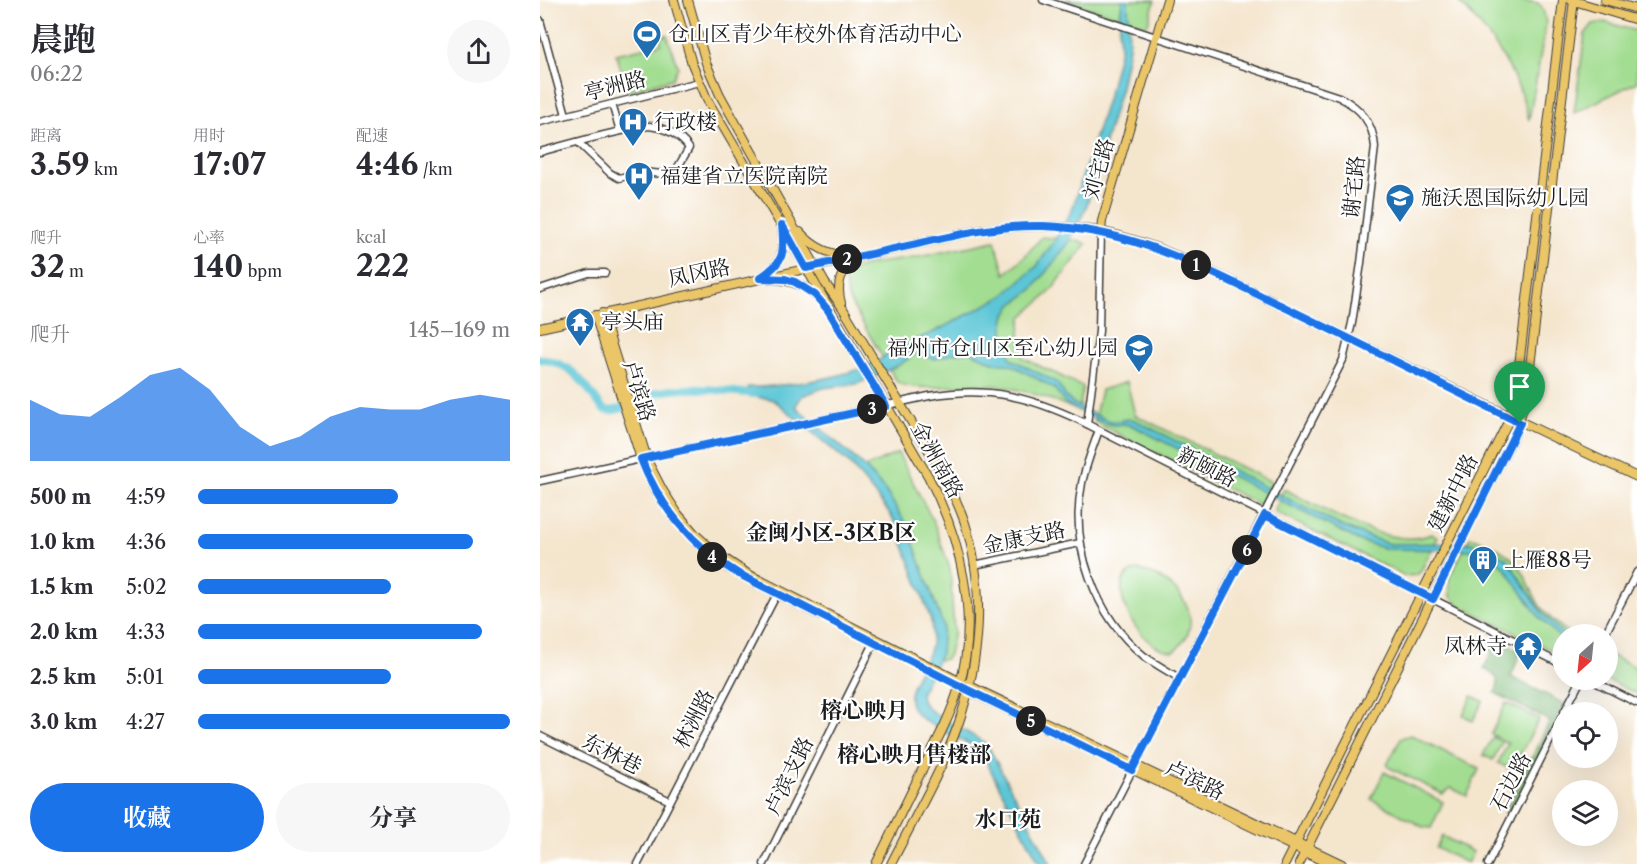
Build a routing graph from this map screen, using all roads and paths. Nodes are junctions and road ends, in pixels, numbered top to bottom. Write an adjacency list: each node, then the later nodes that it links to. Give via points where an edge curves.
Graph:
1 (674, 0): 12 (main road, 金洲南路)
2 (688, 0): 19 (main road, 金洲南路, via 716,88)
3 (1042, 0): 11 (street, 谢宅路)
4 (1167, 0): 11 (main road, 刘宅路)
5 (1563, 0): 35 (main road, 建新中路)
6 (1572, 0): 10 (main road); 36 (main road, 建新中路)
7 (1605, 0): 8 (main road)
8 (1637, 9)
9 (540, 20): 14 (street)
10 (1637, 20)
11 (1156, 37): 21 (main road, 刘宅路); 32 (street, 谢宅路, via 1336,96 1366,118 1375,156)
12 (699, 82): 13 (street, 亭洲路); 20 (main road, 金洲南路)
13 (612, 104): 14 (street, 亭洲路); 16 (street)
14 (566, 115): 15 (street, 亭洲路)
15 (540, 122)
16 (620, 131): 17 (street); 17 (street, via 647,126 663,129 680,137 689,148 675,172 642,172 619,178)
17 (578, 142): 18 (street)
18 (540, 152)
19 (792, 223): 22 (main road, via 820,249 835,255); 23 (main road, 金洲南路)
20 (782, 225): 24 (main road, 金洲南路); 26 (main road, via 781,258)
21 (1101, 232): 22 (main road, 凤冈路, via 1016,226); 32 (main road, 凤冈路, via 1160,249); 37 (street, 刘宅路, via 1100,331)
22 (860, 256): 23 (main road, 凤冈路); 28 (main road, via 840,277)
23 (815, 266): 24 (main road, 凤冈路); 28 (main road, 金洲南路)
24 (806, 268): 26 (main road, 凤冈路); 29 (main road, 金洲南路)
25 (605, 273): 27 (street, via 590,273)
26 (760, 278): 29 (main road, via 785,279 802,285); 30 (main road, 凤冈路)
27 (540, 289)
28 (842, 307): 33 (main road, 金洲南路)
29 (828, 310): 34 (main road, 金洲南路)
30 (599, 314): 31 (main road, 凤冈路); 39 (main road, 卢滨路)
31 (540, 328)
32 (1349, 338): 35 (main road, 凤冈路); 42 (street, 谢宅路, via 1343,360)
33 (900, 403): 34 (street, 新颐路); 37 (street, 新颐路, via 940,394 994,393 1044,404); 44 (main road, 金洲南路, via 955,500)
34 (886, 406): 39 (street, 新颐路); 53 (main road, 金洲南路, via 937,494 953,535 968,608)
35 (1510, 418): 36 (main road, 凤冈路); 47 (main road, 建新中路)
36 (1520, 423): 40 (main road, 凤冈路); 48 (main road, 建新中路)
37 (1087, 424): 38 (street, 新颐路)
38 (1099, 430): 42 (street, 新颐路); 43 (street, 金康支路, via 1082,482)
39 (643, 458): 41 (street); 46 (main road, 卢滨路, via 662,501 696,542 728,568)
40 (1637, 477)
41 (540, 481)
42 (1267, 511): 47 (street, 新颐路); 52 (street, 谢宅路)
43 (1080, 543): 44 (street, 金康支路); 52 (street, 金康支路, via 1092,585 1117,627 1144,656)
44 (974, 565): 53 (main road, 金洲南路, via 978,646)
45 (1637, 572): 49 (street)
46 (778, 592): 50 (main road, 卢滨路); 59 (street, 林洲路)
47 (1422, 594): 48 (street, 新颐路); 60 (main road, 建新中路)
48 (1433, 599): 51 (street, 新颐路); 61 (main road, 建新中路)
49 (1610, 624)
50 (875, 641): 53 (main road, 卢滨路); 63 (street, 卢滨支路)
51 (1552, 659)
52 (1179, 678): 58 (street, 谢宅路)
53 (964, 686): 58 (main road, 卢滨路); 64 (main road, 金洲南路); 65 (main road, 金洲南路, via 953,738)
54 (1610, 690): 55 (street)
55 (1637, 703)
56 (540, 736): 59 (street, 东林巷)
57 (1552, 738): 71 (street, 石边路)
58 (1133, 767): 60 (main road, 卢滨路); 66 (street, 谢宅路)
59 (670, 801): 62 (street, 林洲路)
60 (1295, 845): 61 (main road, 卢滨路); 67 (main road, 建新中路)
61 (1306, 850): 68 (main road, 建新中路); 69 (main road, 卢滨路); 70 (main road)
62 (638, 864)
63 (764, 864)
64 (876, 864)
65 (891, 864)
66 (1084, 864)
67 (1285, 864)
68 (1299, 864)
69 (1329, 864)
70 (1342, 864)
71 (1488, 864)

